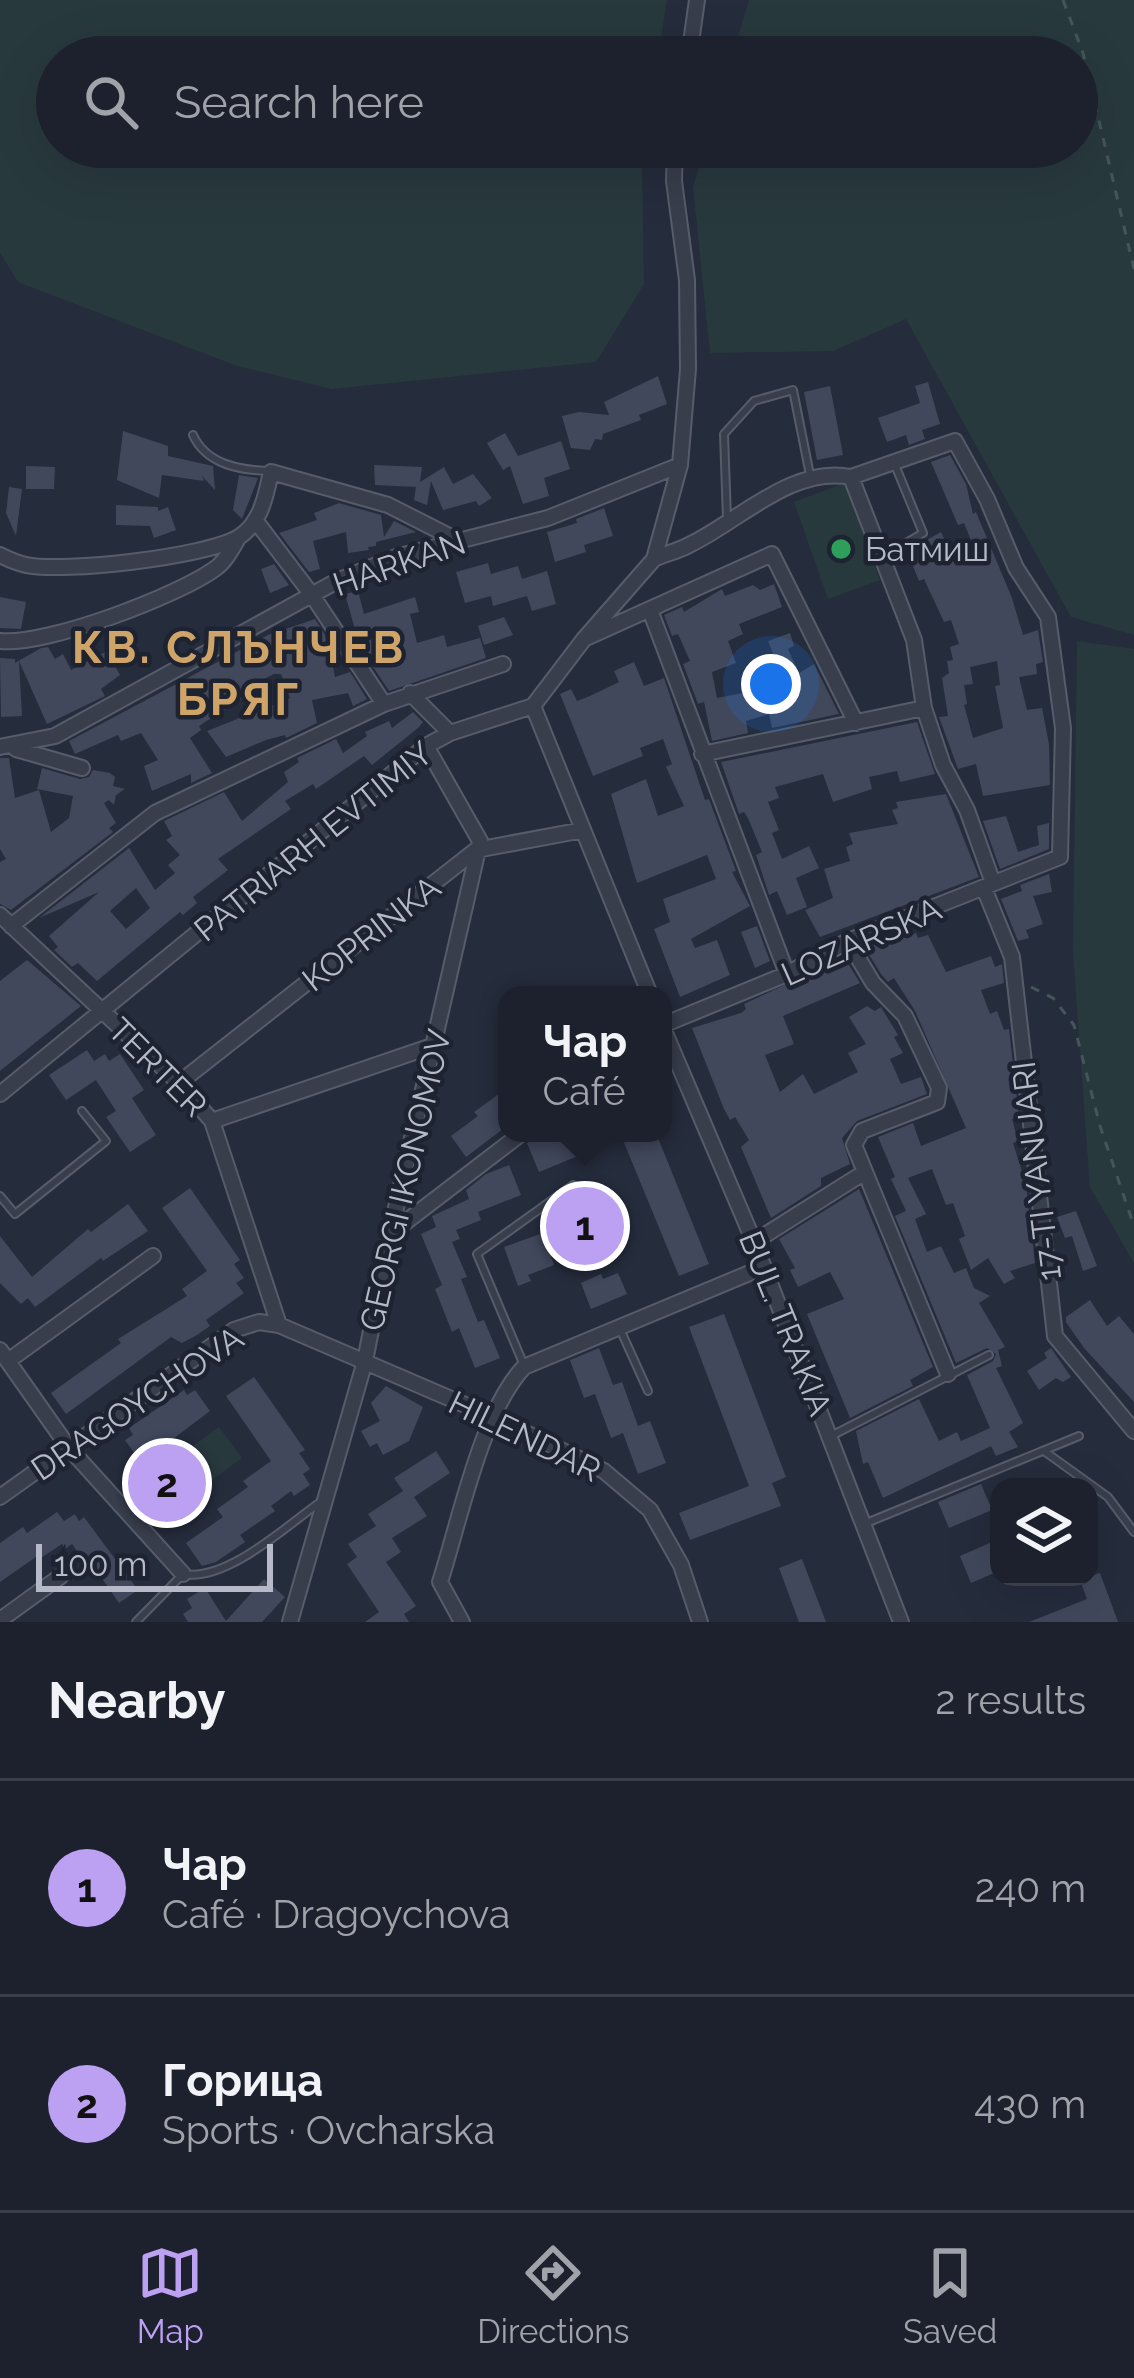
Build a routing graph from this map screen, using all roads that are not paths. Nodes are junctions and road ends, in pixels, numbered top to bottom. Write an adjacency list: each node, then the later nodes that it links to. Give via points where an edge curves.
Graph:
1 (697, 0): 2 (street)
2 (692, 36)
3 (675, 168): 6 (street, via 687,302)
4 (193, 435): 7 (lane, via 213,459)
5 (893, 462): 8 (street); 15 (lane, via 923,533); 34 (street, LOZARSKA, via 955,441 1048,617 1063,728 1060,857)
6 (680, 465): 13 (street, HARKAN, via 548,518); 16 (street)
7 (272, 472): 10 (street); 13 (street, via 388,506)
8 (851, 477): 9 (street); 15 (street, 17-TI YANUARI)
9 (810, 479): 11 (street); 11 (lane, via 794,390 754,401 724,434)
10 (255, 520): 12 (street); 17 (street)
11 (728, 522): 16 (street)
12 (238, 537): 14 (street, via 161,558 26,565); 20 (street, via 222,565 191,584 22,644)
13 (457, 540): 17 (street, HARKAN)
14 (0, 555)
15 (882, 557): 25 (street, 17-TI YANUARI, via 914,640)
16 (654, 559): 19 (street)
17 (312, 595): 23 (street); 29 (street, HARKAN, via 55,736)
18 (650, 610): 19 (street); 26 (street, via 772,554); 30 (street)
19 (584, 639): 24 (street)
20 (0, 641)
21 (503, 664): 22 (street)
22 (410, 693): 23 (street); 27 (street)
23 (384, 704): 35 (street, via 155,812)
24 (533, 706): 27 (street, PATRIARH EVTIMIY); 32 (street)
25 (924, 708): 26 (street); 34 (street, 17-TI YANUARI)
26 (856, 723): 30 (street)
27 (450, 733): 28 (street, PATRIARH EVTIMIY)
28 (426, 746): 33 (street, via 480,841); 39 (street, PATRIARH EVTIMIY)
29 (6, 747): 31 (street)
30 (702, 754): 37 (street)
31 (82, 768)
32 (584, 830): 33 (street, KOPRINKA); 38 (street)
33 (476, 850): 41 (street, GEORGI IKONOMOV); 43 (street, KOPRINKA)
34 (989, 886): 36 (street, LOZARSKA); 64 (street, 17-TI YANUARI, via 1012,957 1055,1336)
35 (6, 921): 39 (street, TERTER)
36 (848, 941): 37 (street, LOZARSKA); 48 (street, via 905,1016 940,1096 862,1131 854,1145)
37 (787, 974): 40 (street, LOZARSKA)
38 (646, 986)
39 (102, 1011): 43 (street, TERTER); 44 (street, PATRIARH EVTIMIY)
40 (672, 1022)
41 (435, 1045): 46 (street); 51 (street, GEORGI IKONOMOV)
42 (672, 1047): 52 (street, BUL. TRAKIA)
43 (179, 1083): 46 (street, TERTER)
44 (0, 1094)
45 (82, 1111): 50 (lane, via 106,1141 15,1214)
46 (212, 1121): 55 (street, TERTER)
47 (510, 1142): 51 (street)
48 (865, 1172): 52 (street); 61 (street)
49 (573, 1185): 60 (lane, via 477,1254)
50 (0, 1196)
51 (389, 1234): 59 (street, GEORGI IKONOMOV)
52 (754, 1242): 54 (street, BUL. TRAKIA)
53 (153, 1256): 57 (street)
54 (764, 1267): 56 (street); 65 (street, BUL. TRAKIA)
55 (279, 1325): 59 (street, HILENDAR); 67 (street, DRAGOYCHOVA, via 234,1330)
56 (620, 1328): 60 (street); 62 (lane)
57 (4, 1355): 67 (street)
58 (989, 1355): 61 (lane)
59 (365, 1361): 63 (street, HILENDAR); 70 (street, GEORGI IKONOMOV)
60 (524, 1367): 63 (street)
61 (948, 1374): 65 (lane)
62 (648, 1391)
63 (493, 1417): 78 (street, via 440,1582); 79 (street, HILENDAR, via 604,1471 650,1510)
64 (1134, 1431)
65 (831, 1436): 71 (street, BUL. TRAKIA)
66 (1079, 1436): 68 (lane)
67 (69, 1448): 69 (street, DRAGOYCHOVA); 73 (street)
68 (1044, 1451): 71 (lane); 72 (lane, via 1108,1497)
69 (0, 1497)
70 (327, 1498): 73 (lane, via 227,1567); 77 (street, GEORGI IKONOMOV)
71 (864, 1524): 80 (street, BUL. TRAKIA)
72 (1134, 1532)
73 (183, 1574): 76 (lane)
74 (61, 1576): 75 (street)
75 (0, 1620)
76 (136, 1622)
77 (290, 1622)
78 (462, 1622)
79 (700, 1622)
80 (901, 1622)

